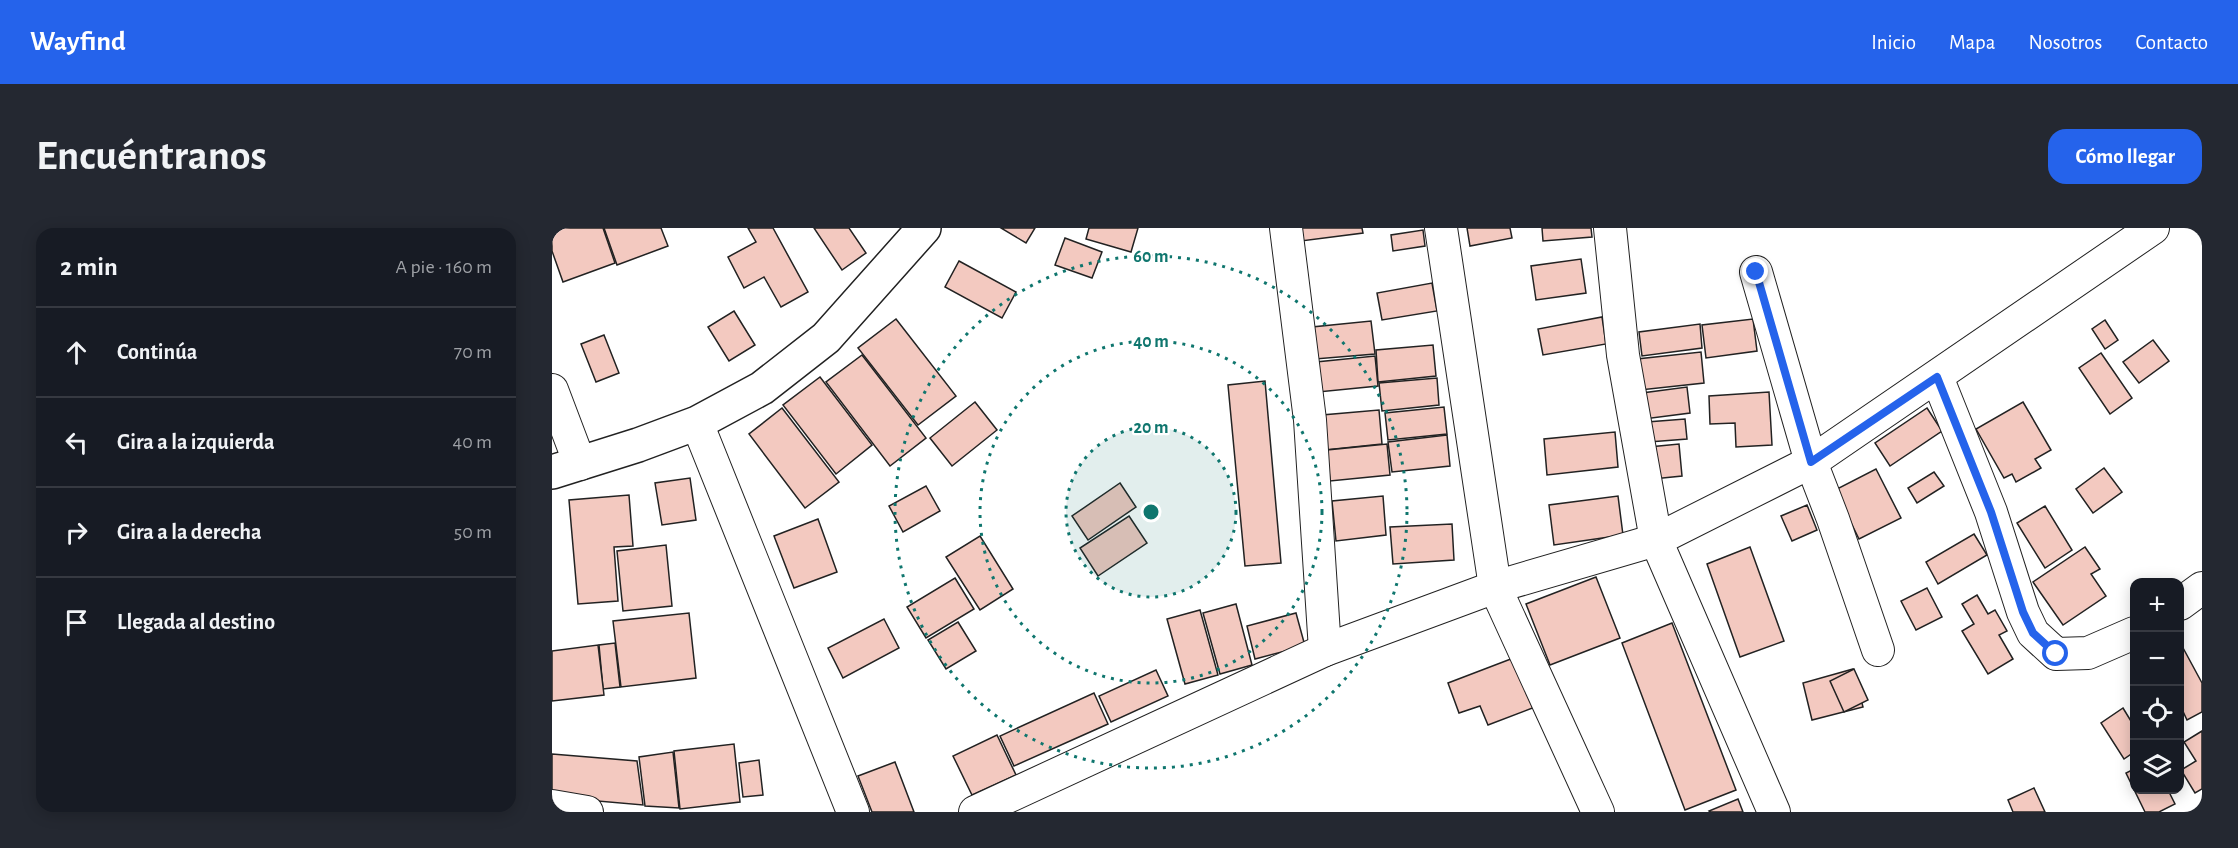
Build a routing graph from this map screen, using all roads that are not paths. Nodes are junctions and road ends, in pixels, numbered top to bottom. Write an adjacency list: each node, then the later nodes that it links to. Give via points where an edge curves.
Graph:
1 (924, 228): 9 (main road, via 826,338 762,388)
2 (1286, 228): 17 (street, via 1310,420)
3 (1441, 228): 13 (street)
4 (1610, 228): 12 (street, via 1623,355)
5 (2153, 228): 7 (street)
6 (1756, 272): 10 (street)
7 (1937, 377): 10 (street); 16 (street, via 1991,512 2033,633 2056,654 2088,653)
8 (552, 390): 11 (street)
9 (697, 423): 11 (main road); 21 (street)
10 (1811, 462): 12 (street); 18 (street)
11 (562, 464)
12 (1656, 540): 13 (street); 24 (street)
13 (1495, 587): 17 (street); 23 (street)
14 (2202, 588): 15 (street)
15 (2184, 601)
16 (2130, 635)
17 (1325, 650): 22 (street)
18 (1878, 650)
19 (552, 806): 20 (street)
20 (587, 812)
21 (854, 812)
22 (975, 812)
23 (1598, 812)
24 (1774, 812)

